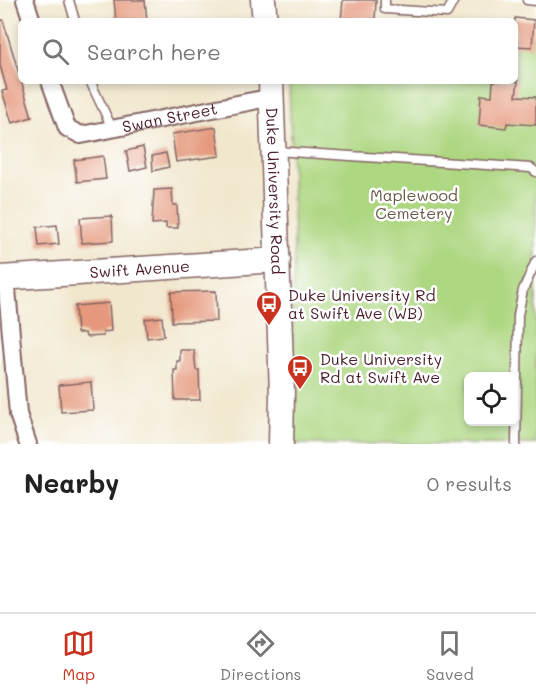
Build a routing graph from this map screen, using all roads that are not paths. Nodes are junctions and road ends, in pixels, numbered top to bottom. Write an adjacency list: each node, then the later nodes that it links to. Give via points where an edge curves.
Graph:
1 (25, 0): 8 (street)
2 (69, 0): 9 (lane)
3 (263, 0): 10 (main road)
4 (385, 0): 5 (lane, via 384,9 447,14)
5 (454, 0)
6 (527, 0): 7 (lane)
7 (536, 1)
8 (31, 18)
9 (74, 18)
10 (265, 18)
11 (51, 84): 14 (street, Swan Street, via 67,128 81,135)
12 (91, 84): 14 (lane)
13 (272, 89): 14 (street, Swan Street); 15 (main road, Duke University Road)
14 (112, 128)
15 (275, 151): 16 (lane, via 531,168); 17 (main road, Duke University Road)
16 (536, 172)
17 (278, 260): 19 (main road, Swift Avenue); 21 (main road, Duke University Road)
18 (536, 261): 22 (lane, via 523,290 518,315)
19 (3, 278): 20 (street, via 18,414)
20 (28, 444)
21 (281, 444)
22 (516, 444)

